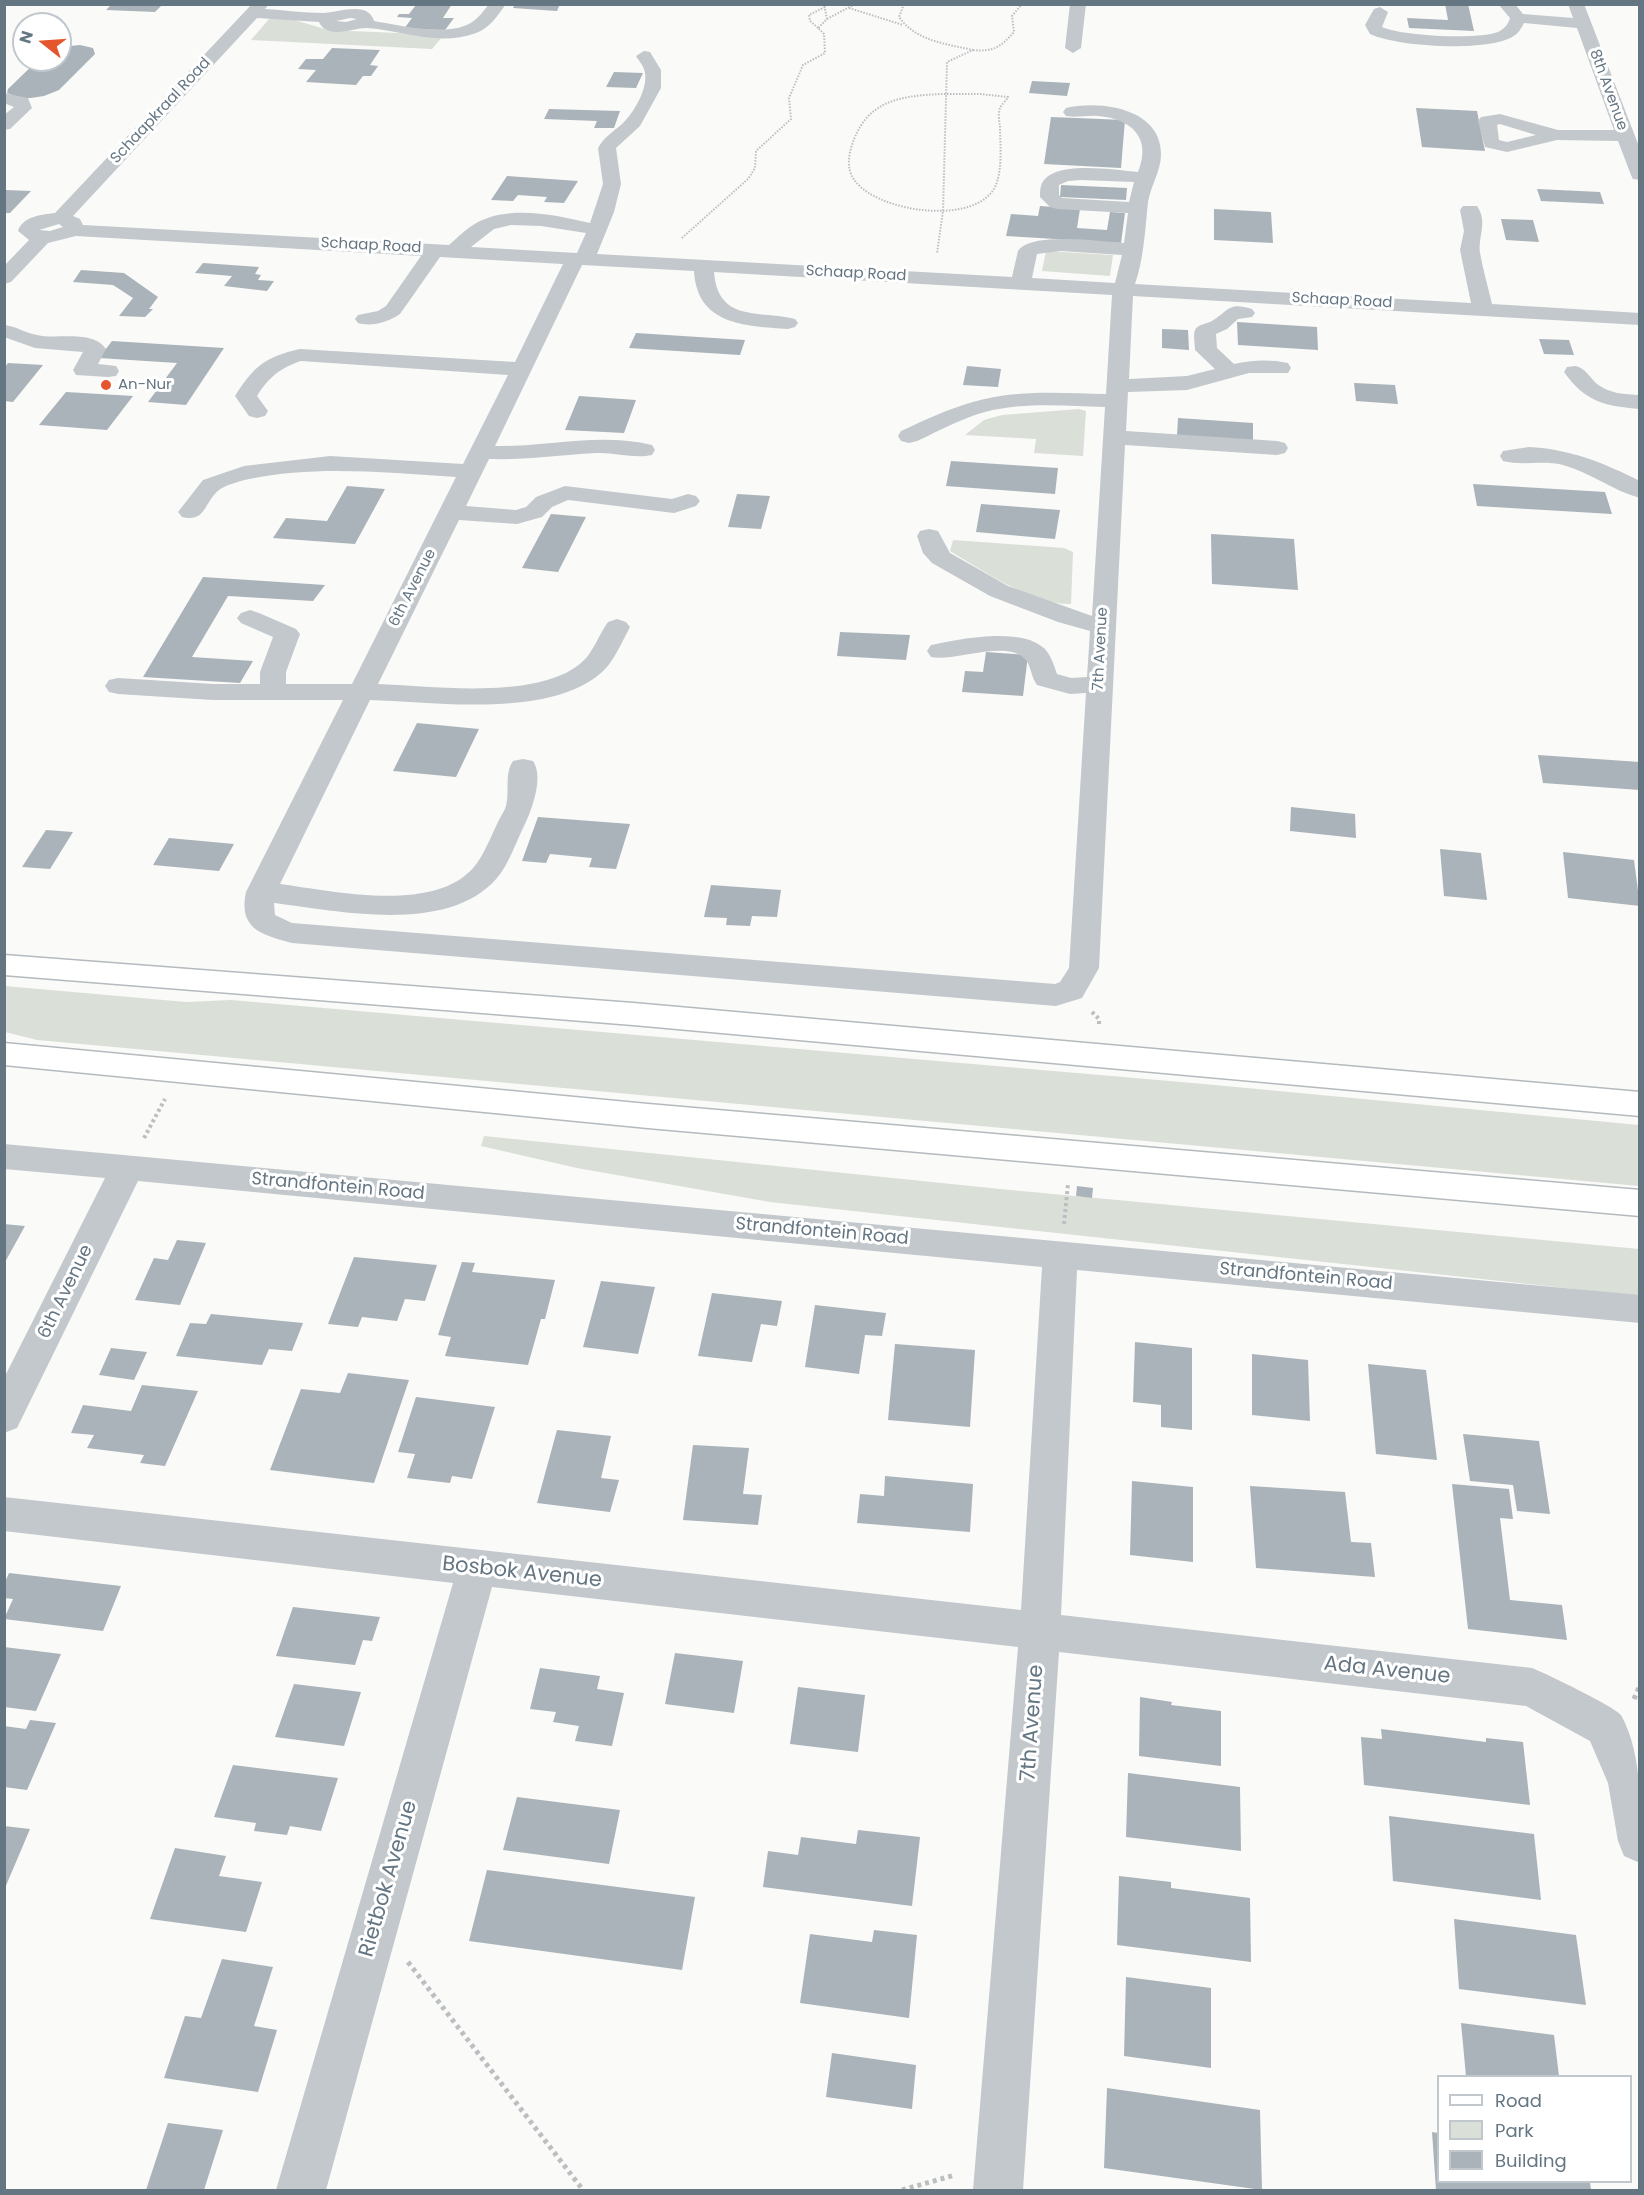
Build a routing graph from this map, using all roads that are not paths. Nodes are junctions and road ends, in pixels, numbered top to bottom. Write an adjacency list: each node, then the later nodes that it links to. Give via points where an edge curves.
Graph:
1 (498, 4): 5 (street, via 480,24 457,33 363,23 366,18 356,14 328,18)
2 (1078, 4): 9 (street)
3 (1506, 4): 7 (street)
4 (1576, 4): 8 (street, 8th Avenue)
5 (257, 9): 20 (street, Schaapkraal Road)
6 (1380, 12): 7 (street, via 1373,25 1378,32 1426,39 1480,40 1502,36 1514,28)
7 (1518, 18): 8 (street)
8 (1584, 24): 15 (street, 8th Avenue)
9 (1073, 48)
10 (644, 56): 21 (street, 6th Avenue, via 652,67 652,87 636,120 606,149 612,183)
11 (4, 98): 13 (street, via 22,102 23,108)
12 (1072, 112): 17 (street, 7th Avenue, via 1102,111 1141,125 1153,153)
13 (4, 125)
14 (1557, 135): 15 (street)
15 (1625, 136): 16 (street, 8th Avenue)
16 (1640, 175)
17 (1146, 178): 18 (street, 7th Avenue); 18 (street, via 1071,174 1051,183 1049,197 1057,203)
18 (1138, 208): 23 (street, 7th Avenue)
19 (1470, 210): 29 (street, via 1474,231 1470,250)
20 (67, 224): 22 (street, Schaap Road); 26 (street, Schaap Road, via 58,236 28,230)
21 (597, 230): 22 (street, via 552,221 495,222); 24 (street, 6th Avenue)
22 (444, 250): 24 (street, Schaap Road); 31 (street, via 393,310)
23 (1133, 250): 27 (street, via 1030,248); 28 (street, 7th Avenue)
24 (580, 258): 25 (street, Schaap Road); 36 (street, 6th Avenue)
25 (703, 265): 27 (street, Schaap Road); 33 (street, via 707,292 716,305 736,316)
26 (4, 278)
27 (1021, 283): 28 (street, Schaap Road)
28 (1123, 289): 29 (street, Schaap Road); 40 (street, 7th Avenue)
29 (1483, 309): 32 (street, Schaap Road)
30 (1245, 313): 39 (street, via 1233,313 1220,325 1205,331 1206,350)
31 (365, 319)
32 (1640, 319)
33 (788, 323)
34 (4, 331): 37 (street, via 18,332 28,339 84,343 95,349 84,370)
35 (1280, 368): 39 (street, via 1249,367)
36 (522, 369): 42 (street, via 300,355 274,362 260,374 246,396); 48 (street, 6th Avenue)
37 (108, 371)
38 (1575, 372): 41 (street, via 1583,385 1599,395)
39 (1229, 373): 40 (street)
40 (1116, 394): 43 (street, via 984,406); 44 (street, 7th Avenue)
41 (1640, 402)
42 (257, 411)
43 (909, 436)
44 (1113, 437): 45 (street); 56 (street, 7th Avenue)
45 (1277, 448)
46 (644, 450): 48 (street, via 599,446 515,453)
47 (1511, 456): 49 (street, via 1566,457)
48 (476, 462): 51 (street, via 330,463 244,473 211,484); 52 (street, 6th Avenue)
49 (1640, 492)
50 (688, 501): 52 (street, via 674,506 565,493 518,517)
51 (190, 512)
52 (451, 512): 61 (street, 6th Avenue)
53 (929, 536): 56 (street, via 941,558 999,591)
54 (250, 618): 60 (street, via 287,634 273,672)
55 (617, 627): 61 (street, via 597,662 570,683 543,691 509,696)
56 (1103, 627): 58 (street, 7th Avenue)
57 (940, 651): 58 (street, via 1014,644 1032,651 1041,661 1046,679 1070,686)
58 (1099, 685): 63 (street, 7th Avenue, via 1084,968 1071,990 1056,995 292,933 273,928)
59 (118, 686): 60 (street)
60 (273, 692): 61 (street)
61 (361, 692): 63 (street, 6th Avenue)
62 (523, 767): 63 (street, via 520,806 486,872 467,888 441,900 415,905)
63 (261, 905)
64 (4, 965): 66 (main road, via 633,1014)
65 (4, 1054): 69 (main road, via 684,1120)
66 (1640, 1104)
67 (4, 1156): 68 (street, Strandfontein Road)
68 (128, 1167): 70 (street, Strandfontein Road); 72 (street, 6th Avenue)
69 (1640, 1203)
70 (1060, 1254): 71 (street, Strandfontein Road); 75 (street, 7th Avenue)
71 (1640, 1309)
72 (4, 1417)
73 (4, 1514): 74 (street, Bosbok Avenue)
74 (477, 1568): 75 (street, Bosbok Avenue); 78 (street, Rietbok Avenue)
75 (1040, 1632): 76 (street, Ada Avenue, via 1532,1687 1605,1726 1630,1783); 77 (street, 7th Avenue)
76 (1640, 1841)
77 (998, 2176)
78 (301, 2190)

